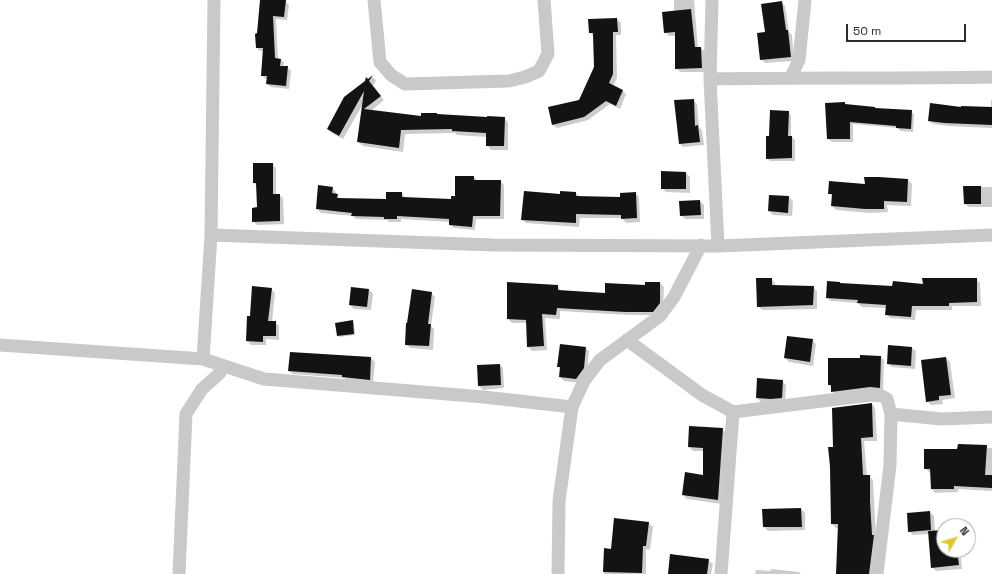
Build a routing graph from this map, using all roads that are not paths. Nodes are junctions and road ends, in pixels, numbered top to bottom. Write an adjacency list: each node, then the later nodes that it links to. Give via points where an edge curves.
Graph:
1 (214, 0): 9 (street)
2 (374, 0): 3 (street, via 380,62 391,75 405,84 509,81 539,71 548,54)
3 (544, 0)
4 (712, 0): 8 (street)
5 (805, 0): 6 (street, via 799,60)
6 (791, 77): 7 (street); 8 (street)
7 (992, 77)
8 (710, 79): 12 (street)
9 (211, 235): 11 (street, via 493,245); 15 (street)
10 (992, 235): 12 (street)
11 (701, 245): 12 (street); 13 (street, via 674,297 660,316)
12 (718, 246)
13 (627, 340): 17 (street, via 600,360 584,381); 18 (street, via 702,394)
14 (0, 345): 15 (street)
15 (203, 359): 17 (street, via 264,379)
16 (220, 372): 21 (street, via 202,389 186,414)
17 (572, 407): 22 (street, via 559,501)
18 (733, 412): 19 (street, via 871,395 887,399); 23 (street)
19 (891, 414): 20 (street, via 941,419); 24 (street, via 890,466)
20 (992, 417)
21 (178, 574)
22 (558, 574)
23 (721, 574)
24 (877, 574)

